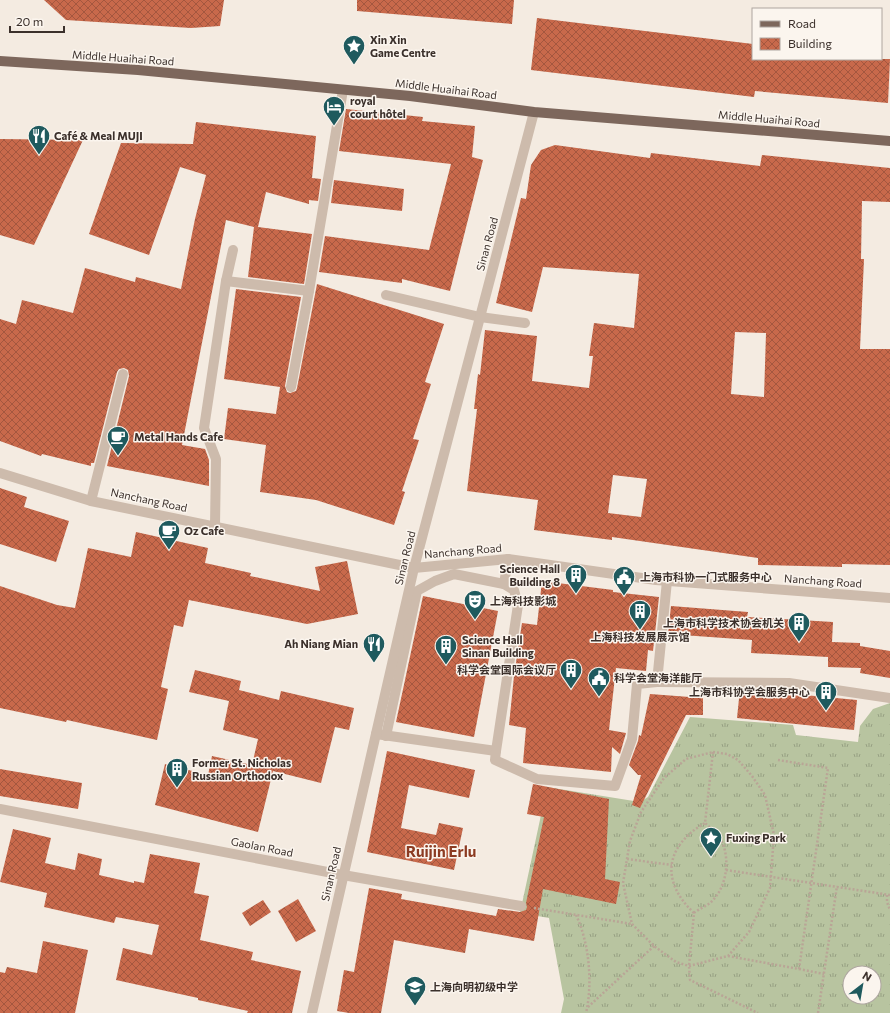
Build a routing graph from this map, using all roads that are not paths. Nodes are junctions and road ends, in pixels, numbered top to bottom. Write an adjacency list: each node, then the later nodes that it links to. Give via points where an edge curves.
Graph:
1 (0, 62): 2 (main road, Middle Huaihai Road, via 138,70)
2 (343, 90): 3 (main road, Middle Huaihai Road); 7 (street)
3 (534, 112): 4 (main road, Middle Huaihai Road); 9 (street, Sinan Road)
4 (890, 141)
5 (233, 250): 6 (street)
6 (226, 281): 7 (street); 15 (street, via 204,428 216,459)
7 (309, 291): 12 (street)
8 (386, 295): 9 (street)
9 (480, 317): 10 (street); 17 (street, Sinan Road)
10 (525, 323)
11 (123, 374): 14 (street)
12 (290, 386)
13 (0, 473): 14 (street, Nanchang Road)
14 (91, 501): 15 (street, Nanchang Road)
15 (215, 526): 17 (street, Nanchang Road)
16 (508, 559): 17 (street, Nanchang Road); 18 (street, Nanchang Road); 19 (street)
17 (414, 568): 23 (street, Sinan Road)
18 (667, 581): 20 (street, Nanchang Road); 21 (street)
19 (504, 584): 23 (street, via 454,574 416,591); 24 (street, via 514,590 518,605)
20 (890, 598)
21 (657, 682): 22 (street, via 789,683); 24 (street, via 638,684 632,738 615,786 537,780 495,760)
22 (890, 698)
23 (381, 735): 24 (street); 26 (street, Sinan Road)
24 (496, 751)
25 (0, 809): 26 (street, Gaolan Road)
26 (343, 875): 27 (street, Gaolan Road); 28 (street, Sinan Road)
27 (520, 906)
28 (312, 1013)

